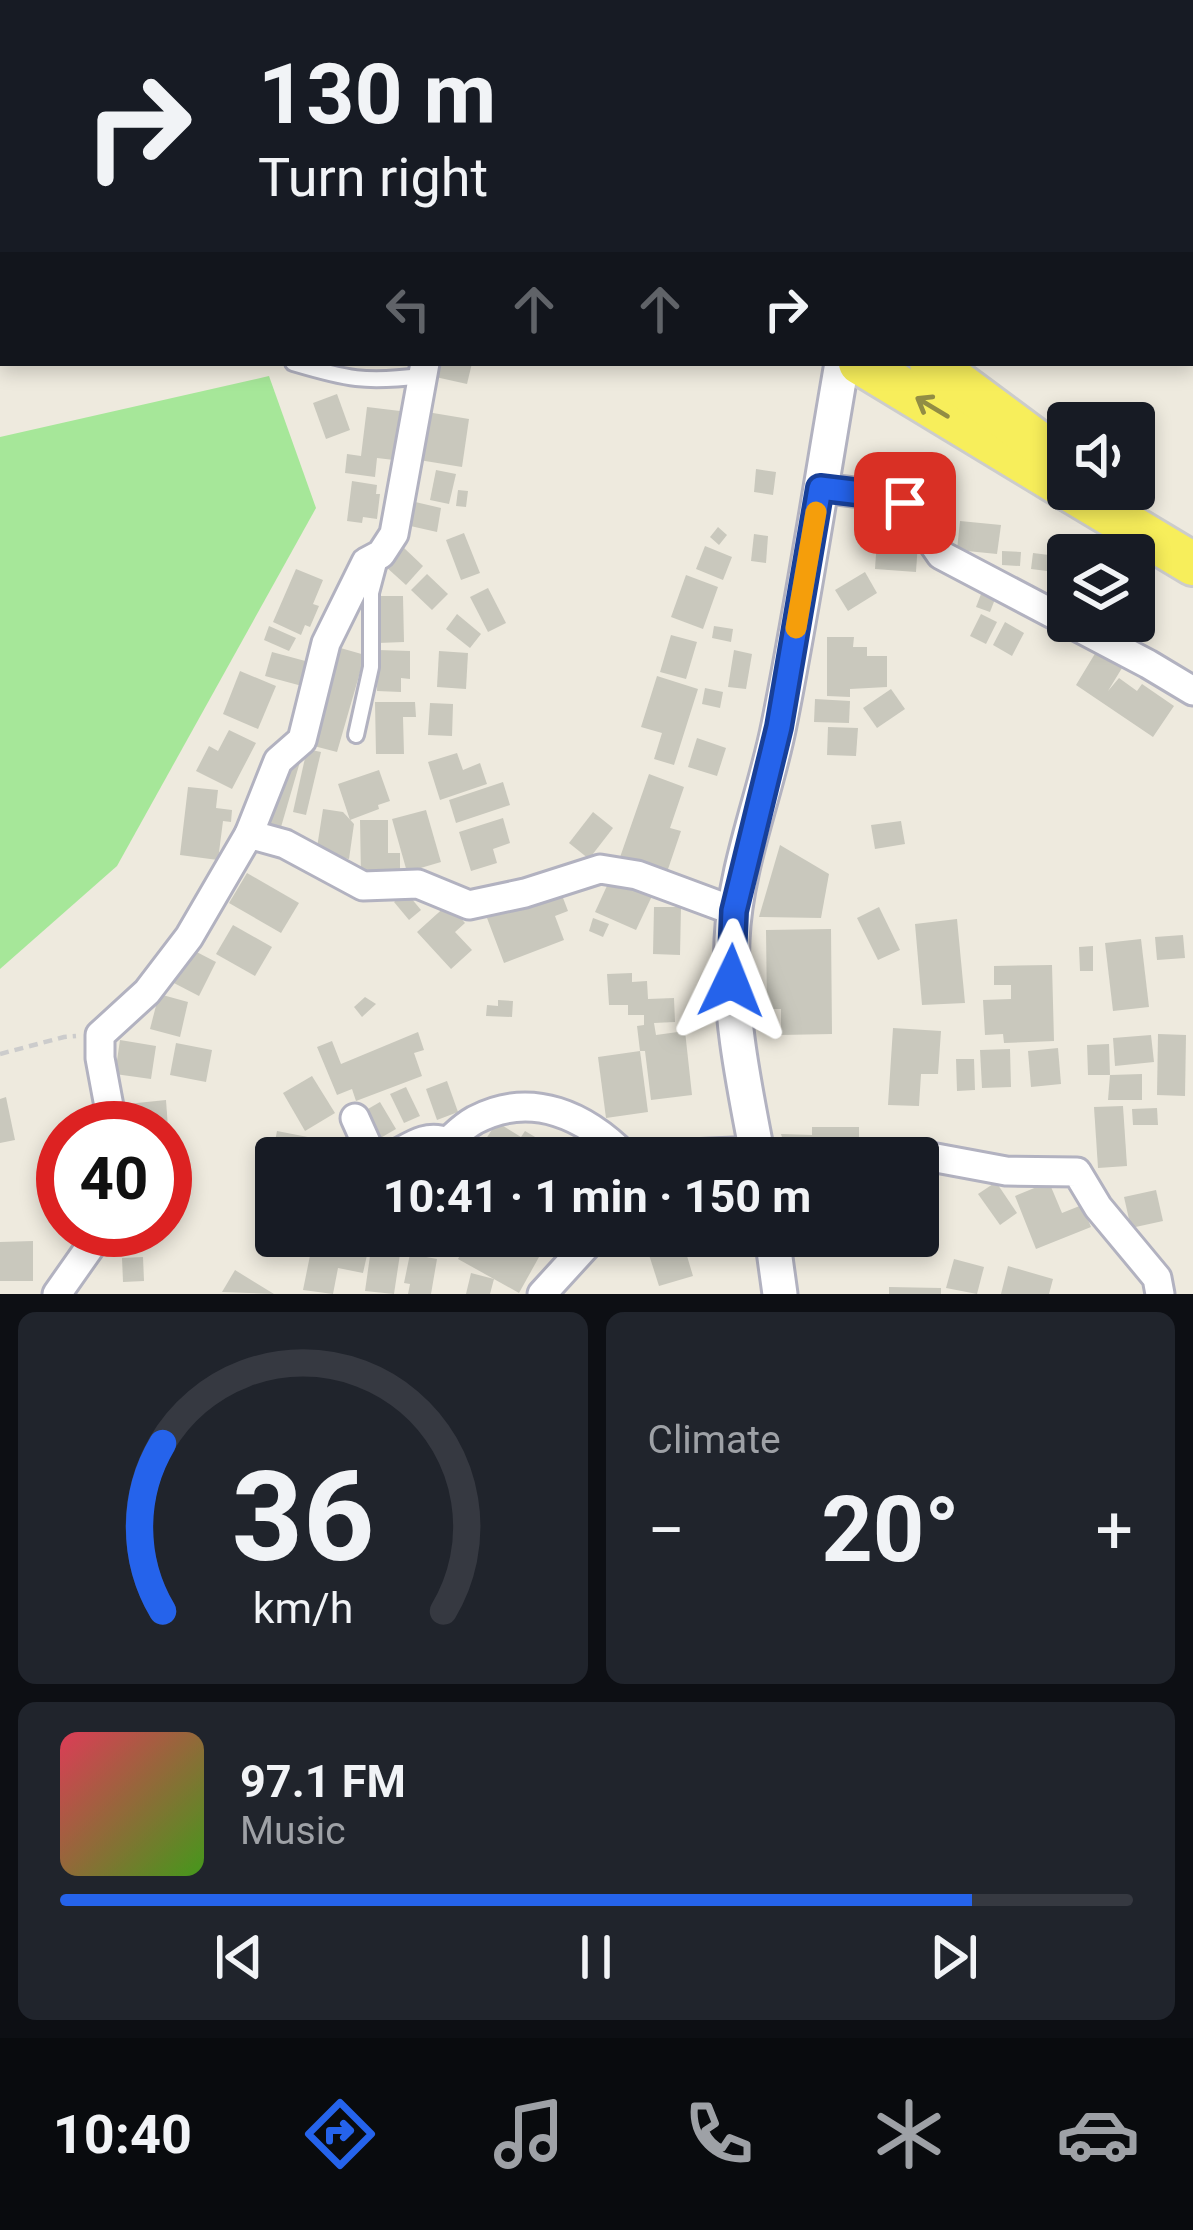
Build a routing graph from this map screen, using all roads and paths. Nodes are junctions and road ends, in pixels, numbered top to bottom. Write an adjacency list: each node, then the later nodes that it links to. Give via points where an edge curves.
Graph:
1 (303, 366): 5 (lane, via 376,382)
2 (841, 366): 8 (street)
3 (865, 366): 7 (main road, one-way to 3)
4 (935, 366): 6 (main road)
5 (423, 370): 11 (street, via 394,534)
6 (1047, 449)
7 (1047, 476)
8 (820, 488): 13 (street, via 905,503 941,555); 16 (street, via 779,727)
9 (1104, 510): 12 (main road)
10 (1127, 510): 12 (main road)
11 (381, 554): 14 (lane); 15 (street, via 366,562 326,643 302,740 278,760)
12 (1193, 561)
13 (1193, 691)
14 (356, 735)
15 (249, 834): 16 (street, via 363,886 418,884 470,905 600,869 637,874); 17 (street, via 190,937)
16 (734, 911): 24 (street, via 734,1027)
17 (100, 1035): 18 (path); 19 (street)
18 (0, 1054)
19 (108, 1101)
20 (355, 1118): 21 (street)
21 (364, 1137)
22 (455, 1137): 23 (street, via 475,1120 530,1107 573,1117)
23 (603, 1137)
24 (754, 1137)
25 (939, 1159): 32 (street, via 1077,1172 1157,1278)
26 (82, 1257): 29 (street)
27 (576, 1257): 30 (street)
28 (775, 1257): 31 (street)
29 (57, 1294)
30 (542, 1294)
31 (780, 1294)
32 (1160, 1294)

